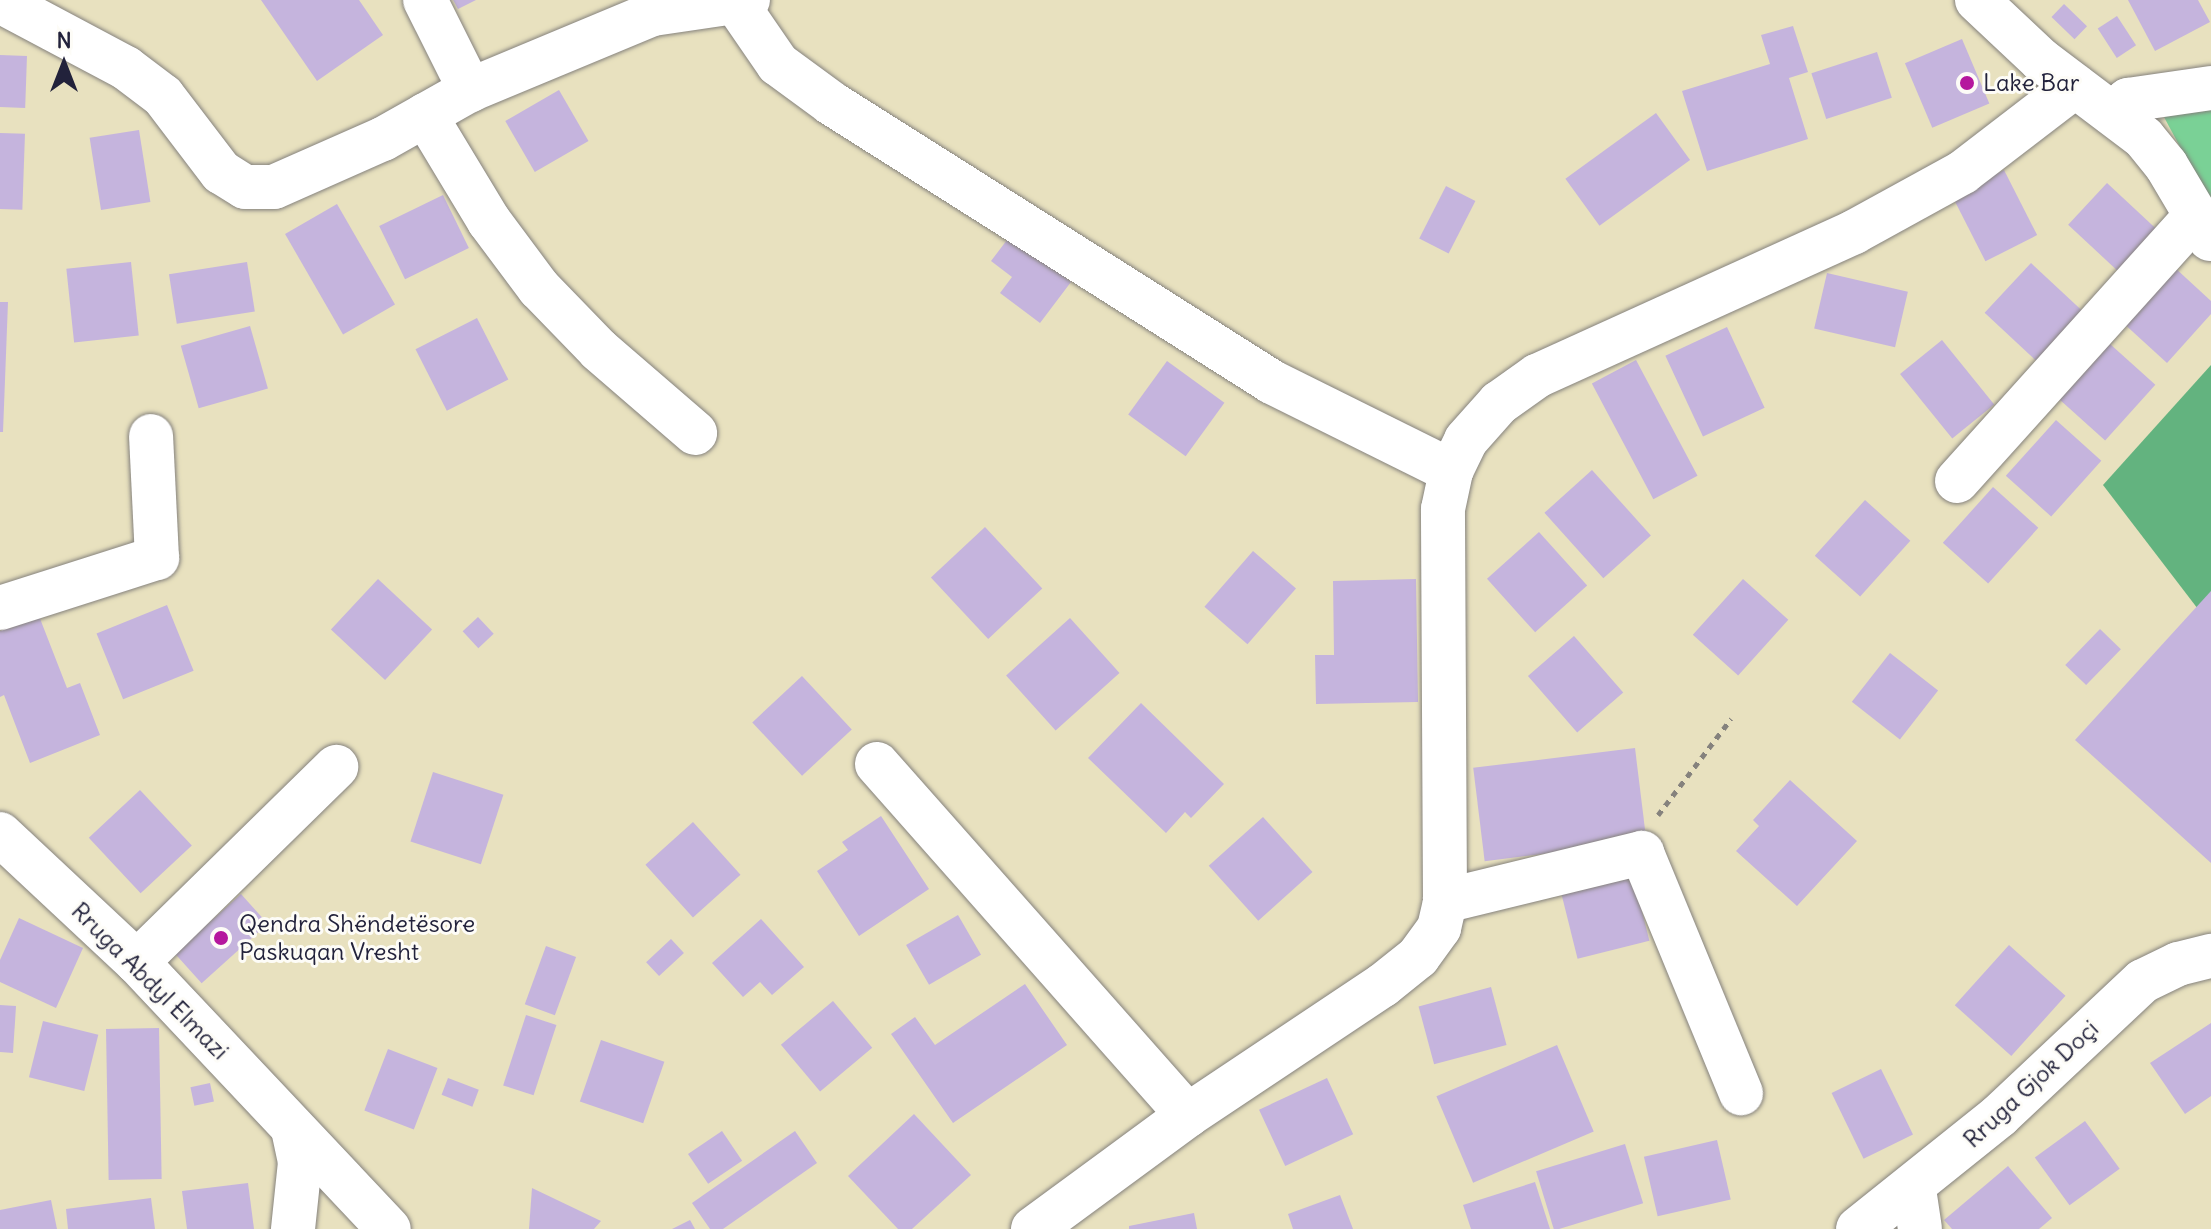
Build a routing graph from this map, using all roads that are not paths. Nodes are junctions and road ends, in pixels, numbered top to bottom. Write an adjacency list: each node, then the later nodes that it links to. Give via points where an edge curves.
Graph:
1 (425, 0): 7 (street)
2 (1977, 0): 5 (street)
3 (0, 1): 9 (street, via 37,16 151,87 221,172 245,187 274,187)
4 (742, 1): 7 (street, via 653,14); 13 (street, via 778,64 831,103 1272,382)
5 (2075, 86): 8 (street); 13 (street, via 1963,172 1854,232 1537,376 1499,403 1474,431)
6 (2211, 88): 8 (street, via 2128,100)
7 (470, 90): 9 (street)
8 (2112, 113): 10 (street, via 2151,147)
9 (425, 115): 11 (street, via 489,221 539,288 599,350)
10 (2203, 229): 14 (street)
11 (695, 433)
12 (151, 436): 15 (street, via 157,558)
13 (1451, 471): 19 (street, via 1443,509)
14 (1957, 481)
15 (0, 608)
16 (877, 764): 23 (street)
17 (336, 767): 21 (street)
18 (0, 834): 21 (street, Rruga Abdyl Elmazi)
19 (1445, 901): 22 (street, via 1642,853); 23 (street, via 1439,928 1418,957)
20 (2211, 956): 25 (street, Rruga Gjok Doçi, via 2143,981)
21 (137, 962): 24 (street, Rruga Abdyl Elmazi)
22 (1741, 1093)
23 (1188, 1115): 28 (street)
24 (294, 1133): 26 (street, via 300,1162); 27 (street, Rruga Abdyl Elmazi)
25 (1917, 1209): 29 (street, Rruga Gjok Doçi)
26 (293, 1229)
27 (389, 1229)
28 (1033, 1229)
29 (1858, 1229)

